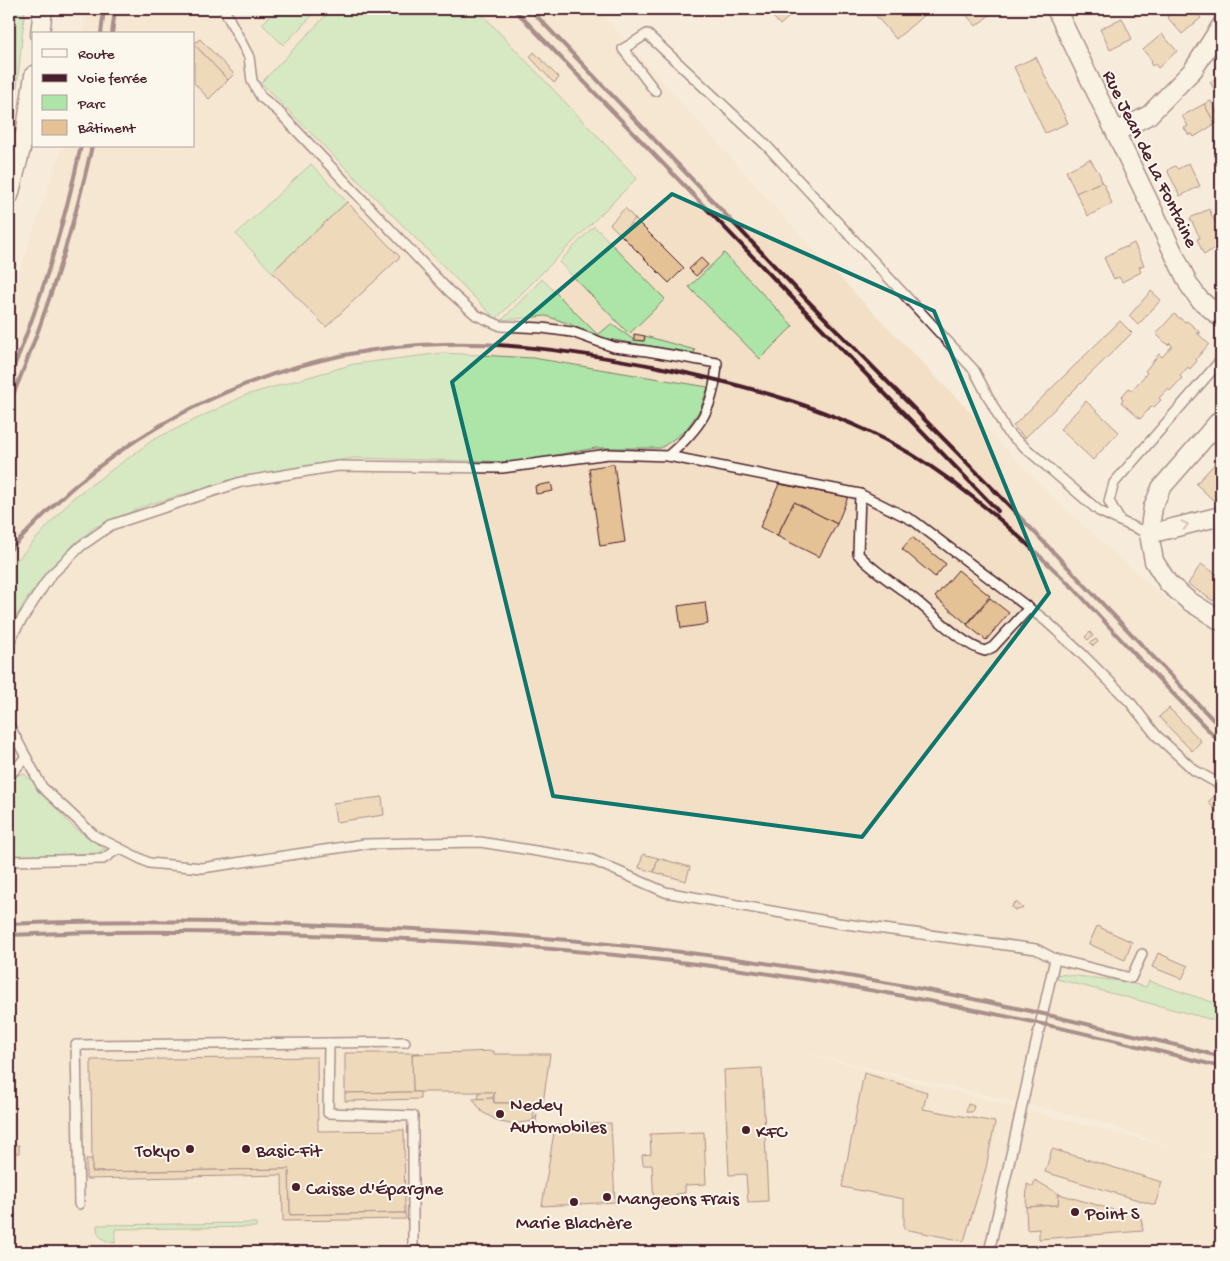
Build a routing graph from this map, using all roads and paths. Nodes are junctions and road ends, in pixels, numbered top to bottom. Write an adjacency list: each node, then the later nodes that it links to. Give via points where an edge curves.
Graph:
1 (43, 9): 5 (street)
2 (224, 9): 13 (lane, via 248,57 252,81 261,97 476,315 501,326 572,332 614,347 717,363 710,404 702,421)
3 (1056, 9): 8 (street, Rue Jean de La Fontaine)
4 (1221, 26): 8 (street, via 1193,70 1162,102 1149,114)
5 (40, 32)
6 (32, 88): 9 (street, via 26,129)
7 (655, 91): 16 (lane, via 623,49 648,34 766,146 974,370 1007,432 1099,511)
8 (1116, 132): 10 (street, Rue Jean de La Fontaine, via 1189,285 1199,299)
9 (9, 196)
10 (1221, 318)
11 (1221, 360): 16 (lane, via 1114,483 1109,501)
12 (1221, 419): 17 (street, via 1161,488 1153,507)
13 (668, 456): 14 (lane); 20 (lane, via 609,454 502,468 338,466 241,482 111,525 81,546 50,576)
14 (860, 494): 18 (lane, via 914,520); 18 (lane, via 858,554 967,642 985,651 993,647)
15 (1221, 516): 17 (street, one-way to 15)
16 (1120, 522): 17 (lane)
17 (1149, 534): 19 (street, via 1154,561 1168,583)
18 (1029, 608): 24 (lane, via 1088,660 1130,702 1156,735 1194,770)
19 (1221, 621)
20 (9, 644)
21 (9, 725): 22 (lane)
22 (26, 757): 23 (lane); 25 (lane, via 42,788 95,836)
23 (9, 776)
24 (1221, 785)
25 (119, 848): 26 (lane, via 103,858); 28 (lane, via 149,863 202,868 365,844 480,842 592,860 665,892 838,923 1036,949)
26 (9, 861)
27 (1142, 954): 28 (lane, via 1131,978)
28 (1054, 959): 33 (lane)
29 (405, 1042): 30 (lane)
30 (329, 1043): 31 (lane, via 76,1045); 32 (lane, via 328,1113 413,1116)
31 (79, 1204)
32 (412, 1251)
33 (989, 1252)

